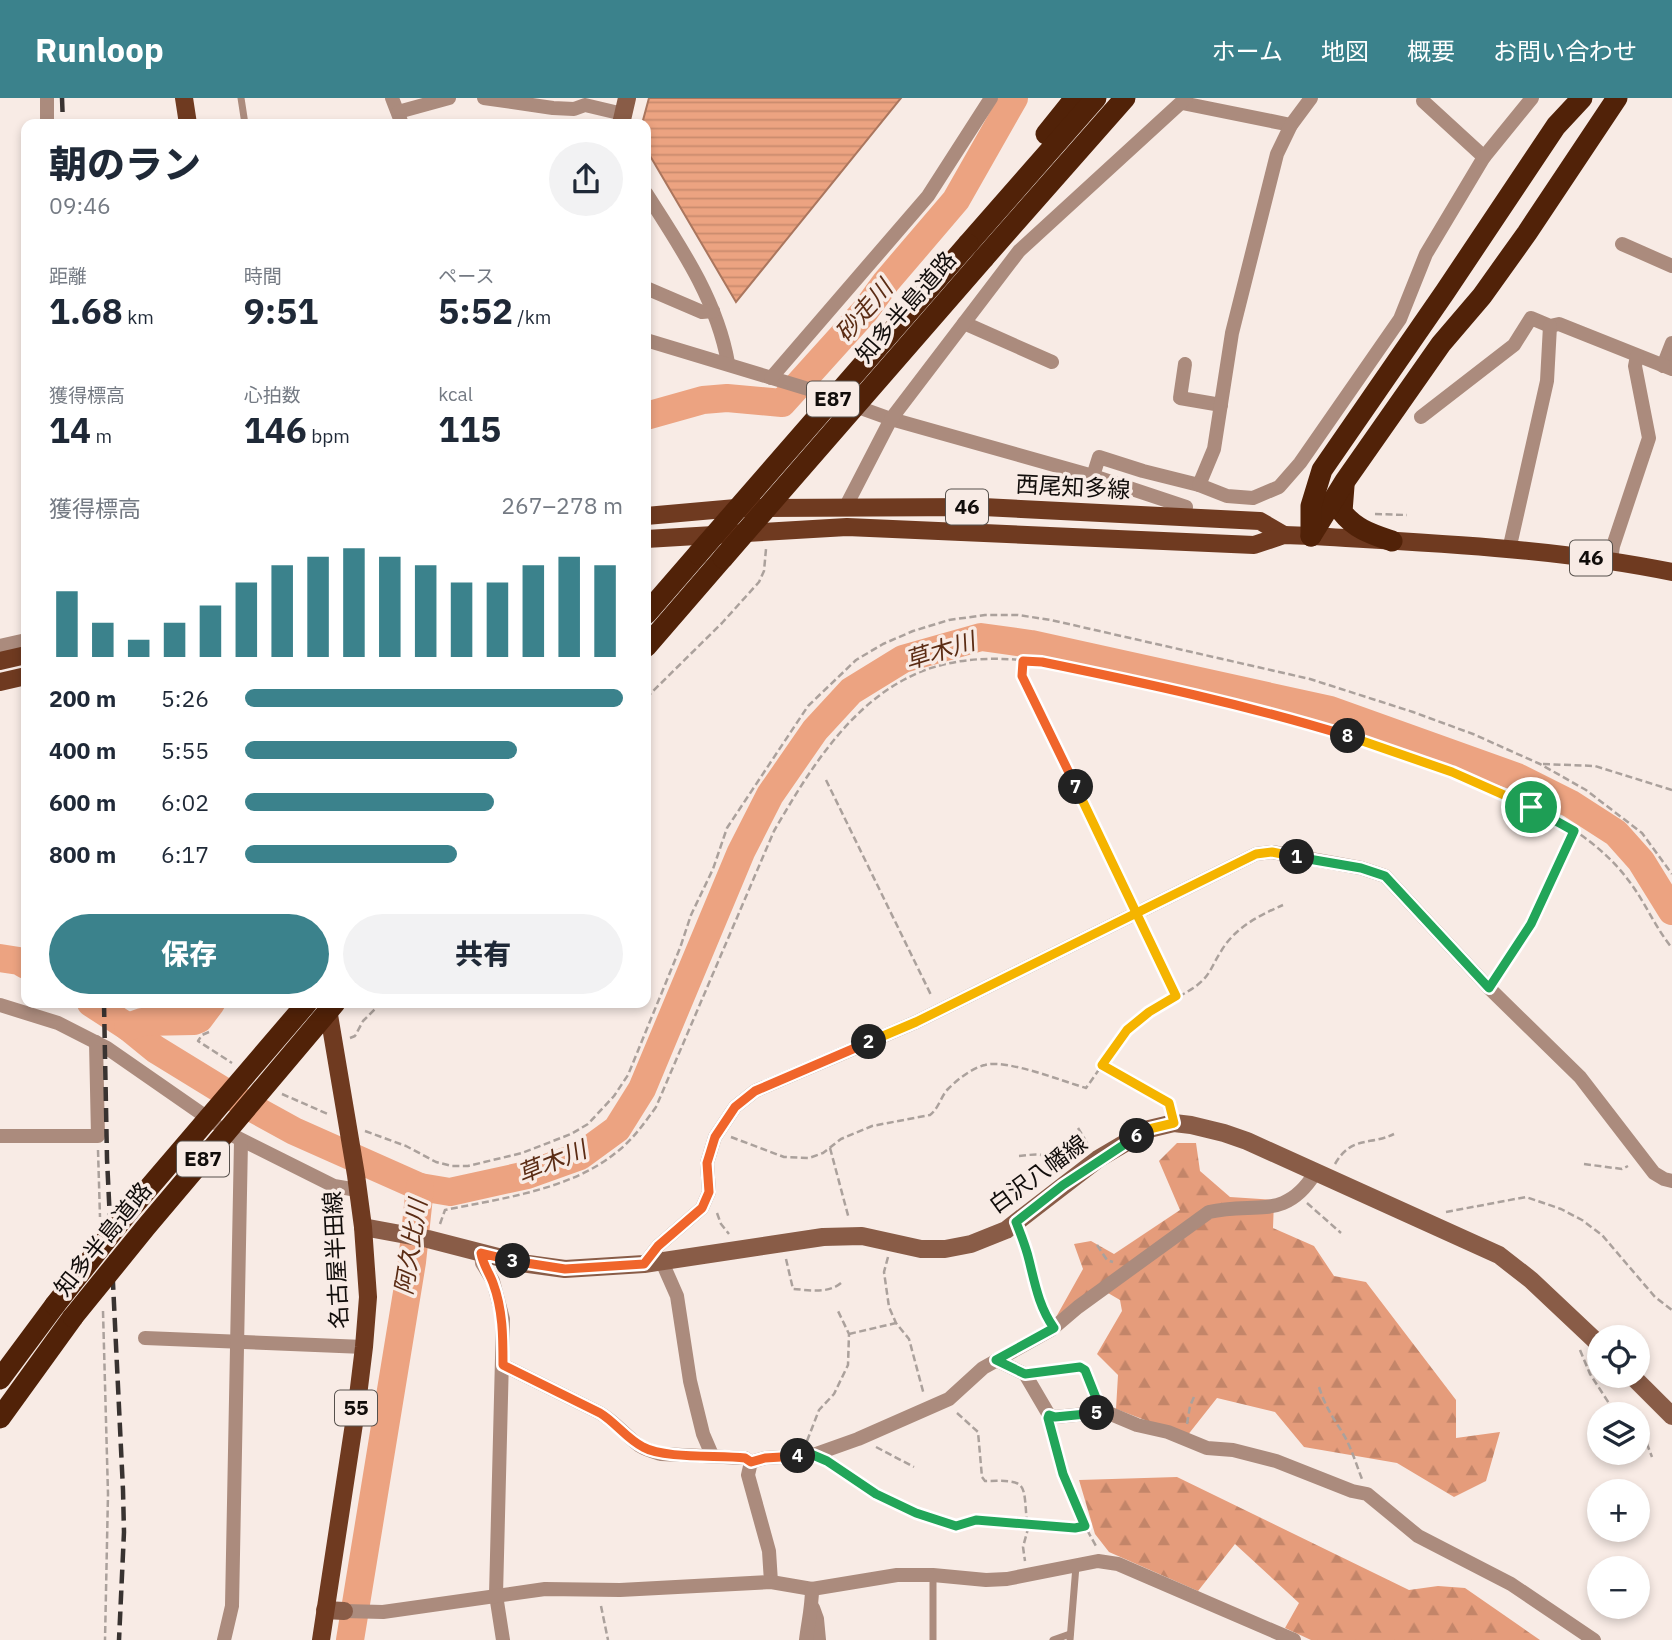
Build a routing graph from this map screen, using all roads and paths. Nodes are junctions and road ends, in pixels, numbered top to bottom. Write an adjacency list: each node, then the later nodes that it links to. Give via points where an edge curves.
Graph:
1 (47, 98): 19 (street)
2 (184, 98): 20 (main road)
3 (241, 98): 21 (lane)
4 (449, 98): 17 (street)
5 (484, 98): 18 (street)
6 (991, 98): 40 (street, via 928,196)
7 (1075, 98): 24 (highway, via 1037,146)
8 (1096, 98): 24 (highway, 知多半島道路 / E87)
9 (1141, 98): 16 (highway, via 1132,108)
10 (1311, 98): 22 (street)
11 (1532, 98): 23 (street)
12 (1582, 98): 54 (highway, via 1556,126 1322,470 1311,506)
13 (1617, 98): 45 (highway, via 1527,233 1441,344)
14 (1423, 99): 23 (street)
15 (1184, 100): 22 (street); 31 (street, via 1019,251)
16 (1118, 106): 27 (highway, 知多半島道路 / E87)
17 (397, 111)
18 (623, 112)
19 (47, 119)
20 (187, 119)
21 (244, 119)
22 (1291, 125): 41 (street, via 1277,154 1232,333)
23 (1484, 157): 46 (street, via 1426,254 1400,319 1286,480 1253,498 1227,496)
24 (1015, 190): 27 (highway, 知多半島道路 / E87)
25 (651, 201): 30 (street, via 685,254)
26 (1622, 244): 28 (street)
27 (976, 251): 60 (highway, 知多半島道路 / E87, bridge); 62 (highway, 知多半島道路 / E87, bridge)
28 (1672, 266)
29 (651, 290): 30 (street, via 702,312)
30 (713, 311): 37 (street)
31 (964, 323): 36 (street); 43 (street)
32 (1550, 326): 35 (street, via 1559,324); 42 (street, via 1531,318 1514,345); 57 (street, via 1547,381)
33 (651, 341): 37 (street)
34 (1672, 343): 39 (street)
35 (1637, 356): 39 (street); 58 (street, via 1649,438)
36 (1052, 362)
37 (728, 363): 40 (street)
38 (1185, 364): 41 (street, via 1180,398)
39 (1668, 368)
40 (777, 381): 43 (street)
41 (1221, 405): 46 (street, via 1214,449)
42 (1421, 416)
43 (891, 419): 44 (street); 47 (street)
44 (1093, 475): 46 (street, via 1098,457); 48 (street)
45 (1345, 481): 54 (highway); 56 (highway, via 1342,512 1349,521)
46 (1199, 485)
47 (845, 508): 51 (main road, 西尾知多線 / 46, via 736,508); 53 (main road, 西尾知多線 / 46, via 983,507 1261,521)
48 (1186, 508)
49 (1364, 514): 50 (path)
50 (1407, 514)
51 (651, 516)
52 (766, 532): 53 (main road, 西尾知多線 / 46, via 846,527 1254,545); 55 (main road, 西尾知多線 / 46); 69 (path, via 759,582)
53 (1284, 535): 54 (main road, 西尾知多線 / 46)
54 (1311, 536): 56 (main road, 西尾知多線 / 46)
55 (651, 539)
56 (1392, 541): 57 (main road, 西尾知多線 / 46)
57 (1509, 550): 58 (main road, 西尾知多線 / 46)
58 (1611, 560): 59 (main road, 西尾知多線 / 46)
59 (1672, 572)
60 (651, 608)
61 (21, 641): 63 (street)
62 (651, 641)
63 (0, 646)
64 (21, 656): 65 (main road)
65 (0, 661)
66 (1023, 661): 73 (path, via 1291,719 1452,772); 76 (path, via 1022,676); 117 (path, via 978,659 928,669 879,695 856,716 798,789 774,831 656,1107 643,1125 612,1156 589,1170 499,1201 445,1210)
67 (21, 677): 68 (main road)
68 (0, 682)
69 (651, 693)
70 (1540, 764): 72 (path, via 1595,766); 74 (path, via 1586,790 1642,833); 94 (path, via 1425,716 1310,679 1051,620 985,615 948,620 893,640 856,660 808,706 727,828 628,1075 588,1124 522,1153 452,1166)
71 (826, 780): 85 (path)
72 (1672, 790)
73 (1574, 831): 77 (path, via 1613,861); 78 (path, via 1531,924)
74 (1672, 874)
75 (1283, 905): 79 (path, via 1244,925 1207,976)
76 (1137, 913): 78 (street, via 1256,854 1272,852 1361,868 1385,876); 79 (path); 85 (street)
77 (1672, 948)
78 (1489, 988): 102 (street, via 1580,1077)
79 (1176, 996): 89 (path, via 1127,1030)
80 (0, 1005): 87 (street, via 58,1023)
81 (303, 1008): 141 (highway, 知多半島道路 / E87, bridge, via 129,1211)
82 (328, 1008): 88 (main road, 名古屋半田線 / 55)
83 (331, 1008): 151 (highway, 知多半島道路 / E87, bridge, via 73,1317)
84 (376, 1008): 88 (path, via 355,1036)
85 (938, 1009): 95 (street, via 755,1091 735,1107)
86 (209, 1032): 90 (path, via 198,1041)
87 (96, 1042): 98 (street); 99 (street, via 127,1059)
88 (334, 1046): 94 (main road, 名古屋半田線 / 55)
89 (1102, 1065): 92 (path, via 1169,1103); 100 (path, via 1086,1088 988,1064 975,1068 947,1090 929,1115 872,1126)
90 (240, 1068)
91 (282, 1095): 94 (path)
92 (1174, 1123): 103 (main road, 白沢八幡線, via 1149,1129); 105 (main road, 白沢八幡線, via 1224,1133)
93 (1078, 1128): 103 (path)
94 (348, 1129): 107 (main road, 名古屋半田線 / 55)
95 (718, 1132): 100 (path, via 784,1157 809,1158); 109 (street, via 707,1163)
96 (1394, 1134): 105 (path, via 1356,1143)
97 (0, 1136): 98 (street)
98 (98, 1136): 111 (path)
99 (240, 1141): 107 (street, via 334,1186); 135 (street)
100 (830, 1147): 116 (path, via 844,1192)
101 (1019, 1156): 108 (path, via 1051,1159)
102 (1643, 1157): 104 (path, via 1622,1168); 106 (street, via 1654,1173)
103 (1098, 1160): 108 (main road, 白沢八幡線)
104 (1584, 1164)
105 (1321, 1175): 110 (street); 113 (main road, 白沢八幡線)
106 (1672, 1181)
107 (357, 1182): 114 (main road, 名古屋半田線 / 55)
108 (1063, 1185): 112 (main road, 白沢八幡線)
109 (709, 1188): 121 (path); 124 (street, via 702,1208)
110 (1299, 1193): 115 (path); 125 (street, via 1271,1208 1229,1207 1209,1212)
111 (100, 1218)
112 (1016, 1222): 119 (main road, 白沢八幡線, via 990,1238 958,1247 921,1250); 131 (path, via 1045,1316)
113 (1429, 1223): 128 (path, via 1437,1214 1462,1209 1526,1197 1540,1201 1582,1220 1602,1235 1655,1297); 132 (main road, 白沢八幡線, via 1499,1255)
114 (363, 1227): 117 (main road, 白沢八幡線); 136 (main road, 名古屋半田線 / 55, via 368,1297)
115 (1341, 1233)
116 (850, 1235): 118 (main road, 白沢八幡線); 119 (main road, 白沢八幡線)
117 (432, 1240): 122 (main road, 白沢八幡線)
118 (782, 1243): 121 (main road, 白沢八幡線); 126 (path, via 793,1289 827,1290)
119 (892, 1244): 130 (path, via 884,1272)
120 (1097, 1245): 125 (path, via 1111,1262)
121 (736, 1250): 123 (main road, 白沢八幡線)
122 (481, 1253): 124 (main road, 白沢八幡線, via 565,1269); 139 (street, via 503,1319)
123 (662, 1262): 124 (main road, 白沢八幡線); 155 (street, via 677,1296 690,1381)
124 (644, 1264)
125 (1140, 1264): 131 (street)
126 (841, 1283)
127 (103, 1300): 176 (path, via 108,1494)
128 (1672, 1310)
129 (838, 1311): 133 (path)
130 (896, 1323): 133 (path); 147 (path, via 909,1339)
131 (1054, 1328): 138 (street)
132 (1587, 1333)
133 (849, 1334): 156 (path, via 848,1365 834,1394 819,1410)
134 (145, 1338): 135 (street)
135 (237, 1342): 136 (street); 177 (street, via 232,1606)
136 (365, 1347): 172 (main road, 名古屋半田線 / 55)
137 (1579, 1347): 146 (path)
138 (996, 1360): 140 (street); 145 (street)
139 (503, 1365): 155 (street, via 600,1413 640,1446 661,1454); 170 (street)
140 (1025, 1374): 148 (path, via 1080,1367); 149 (street)
141 (0, 1379)
142 (1320, 1387): 160 (path)
143 (1644, 1388): 150 (main road)
144 (1194, 1397): 153 (path)
145 (944, 1401): 147 (street); 161 (path, via 978,1432 985,1481 1020,1482)
146 (1608, 1402)
147 (928, 1409): 152 (street)
148 (1100, 1412): 149 (street); 153 (street)
149 (1049, 1415): 162 (path, via 1063,1474)
150 (1672, 1416)
151 (0, 1418)
152 (861, 1438): 156 (street); 159 (path)
153 (1185, 1439): 160 (street, via 1207,1448 1276,1461)
154 (1650, 1452): 157 (path)
155 (712, 1455): 158 (street)
156 (808, 1455): 158 (street); 161 (path, via 827,1461 876,1494 956,1526 976,1520)
157 (1652, 1457)
158 (751, 1462): 167 (street, via 748,1475 769,1551)
159 (914, 1467)
160 (1367, 1494): 186 (street, via 1418,1536 1511,1584)
161 (1028, 1524): 162 (path); 166 (path, via 1023,1547)
162 (1085, 1526): 163 (path)
163 (1102, 1562): 164 (street); 174 (street, via 1118,1564)
164 (1076, 1565): 166 (street); 175 (lane)
165 (933, 1575): 166 (street, via 986,1580); 169 (street, via 881,1577); 183 (lane)
166 (1027, 1575)
167 (771, 1582): 168 (street); 169 (street)
168 (598, 1590): 170 (street, via 545,1589); 180 (path)
169 (813, 1590): 171 (street)
170 (496, 1595): 173 (street, via 383,1612); 179 (street)
171 (812, 1607): 181 (street); 182 (street)
172 (325, 1610): 173 (main road); 178 (main road, 名古屋半田線 / 55)
173 (344, 1611)
174 (1274, 1635): 185 (street)
175 (1070, 1637): 184 (lane)
176 (105, 1640)
177 (224, 1640)
178 (321, 1640)
179 (503, 1640)
180 (608, 1640)
181 (806, 1640)
182 (819, 1640)
183 (933, 1640)
184 (1054, 1640)
185 (1294, 1640)
186 (1594, 1640)

